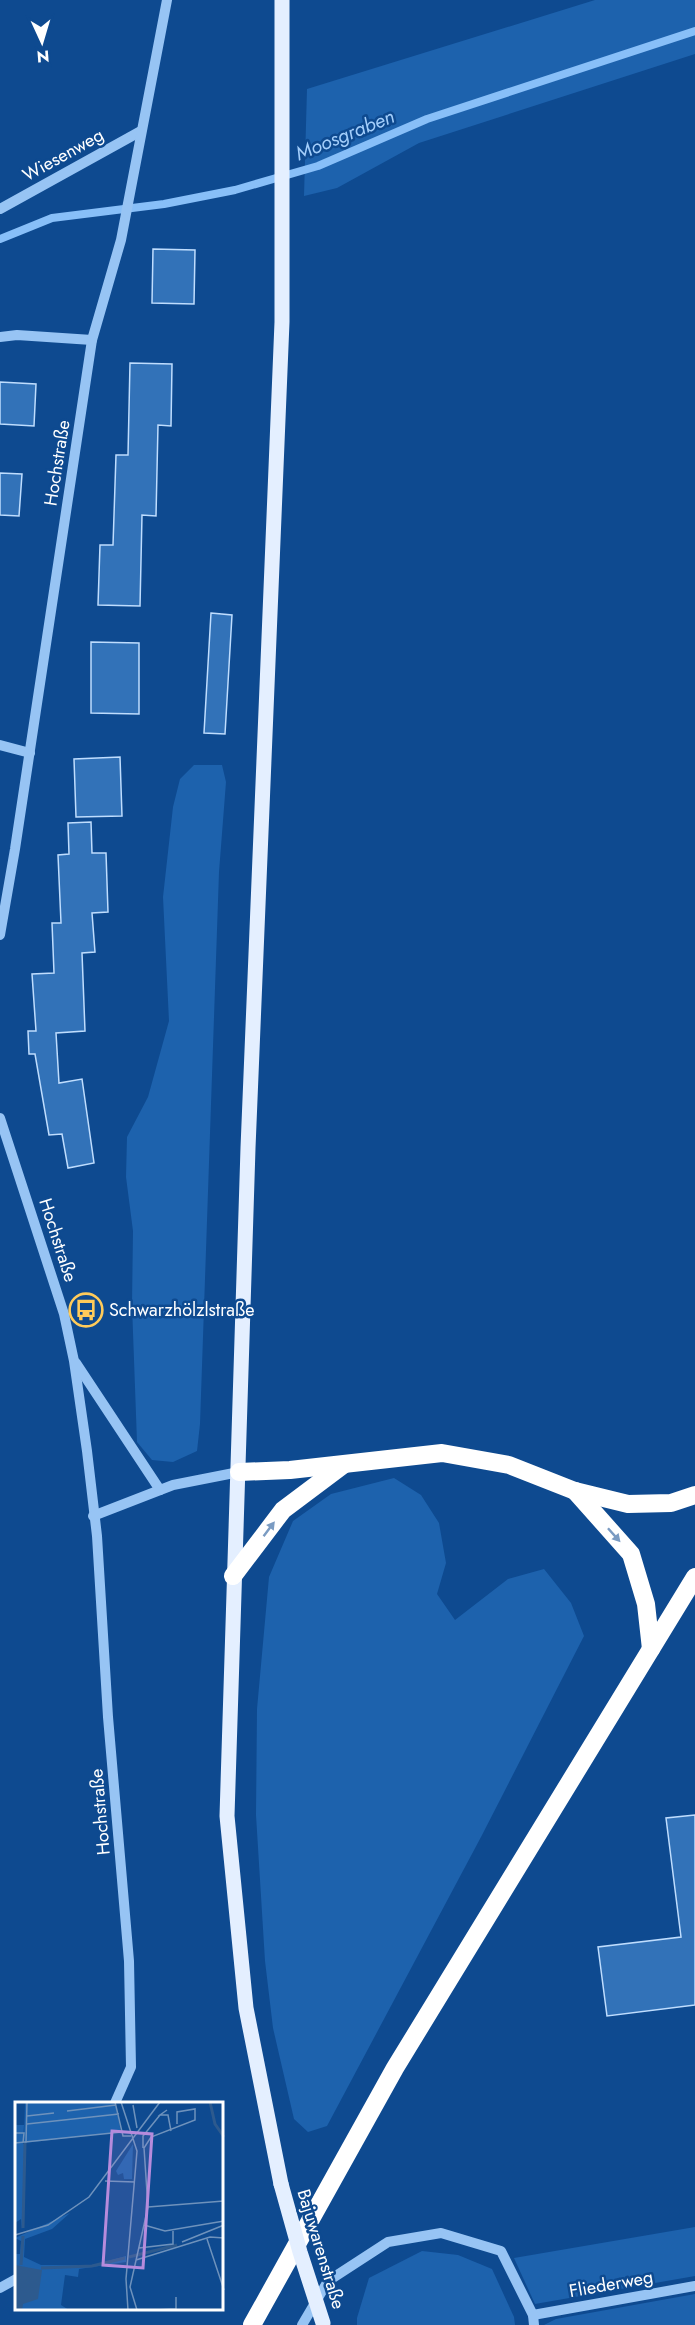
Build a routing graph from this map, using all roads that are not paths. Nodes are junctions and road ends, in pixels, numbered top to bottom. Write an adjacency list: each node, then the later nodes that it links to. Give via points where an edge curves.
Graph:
1 (167, 0): 3 (street, Hochstraße)
2 (282, 0): 13 (main road, Bajuwarenstraße, via 282,321)
3 (141, 131): 4 (street, Wiesenweg); 6 (street, Hochstraße, via 122,240)
4 (0, 208)
5 (0, 337): 6 (street)
6 (92, 340): 8 (street, Hochstraße)
7 (0, 745): 8 (street)
8 (30, 753): 9 (street, Hochstraße)
9 (0, 934)
10 (0, 1118): 11 (street, Hochstraße, via 64,1314)
11 (74, 1361): 14 (street); 17 (street, Hochstraße)
12 (344, 1464): 13 (highway); 15 (highway, via 442,1453 509,1465); 18 (highway, one-way to 12, via 283,1510)
13 (239, 1472): 14 (street); 18 (main road, Bajuwarenstraße)
14 (160, 1490): 17 (street)
15 (575, 1491): 16 (highway, via 628,1504 671,1503); 20 (highway, one-way to 20, via 631,1554 646,1604)
16 (695, 1495)
17 (93, 1516): 21 (street, Hochstraße, via 129,1961 131,2067)
18 (233, 1576): 26 (main road, Bajuwarenstraße, bridge, via 227,1816 246,2008 281,2184)
19 (695, 1577): 20 (highway)
20 (651, 1649): 27 (highway, via 395,2068)
21 (115, 2102)
22 (15, 2280): 24 (street)
23 (695, 2286): 25 (street, Fliederweg)
24 (0, 2288)
25 (533, 2320): 28 (street, via 501,2251 441,2233 388,2242 328,2281)
26 (324, 2324)
27 (252, 2325)
28 (302, 2325)

